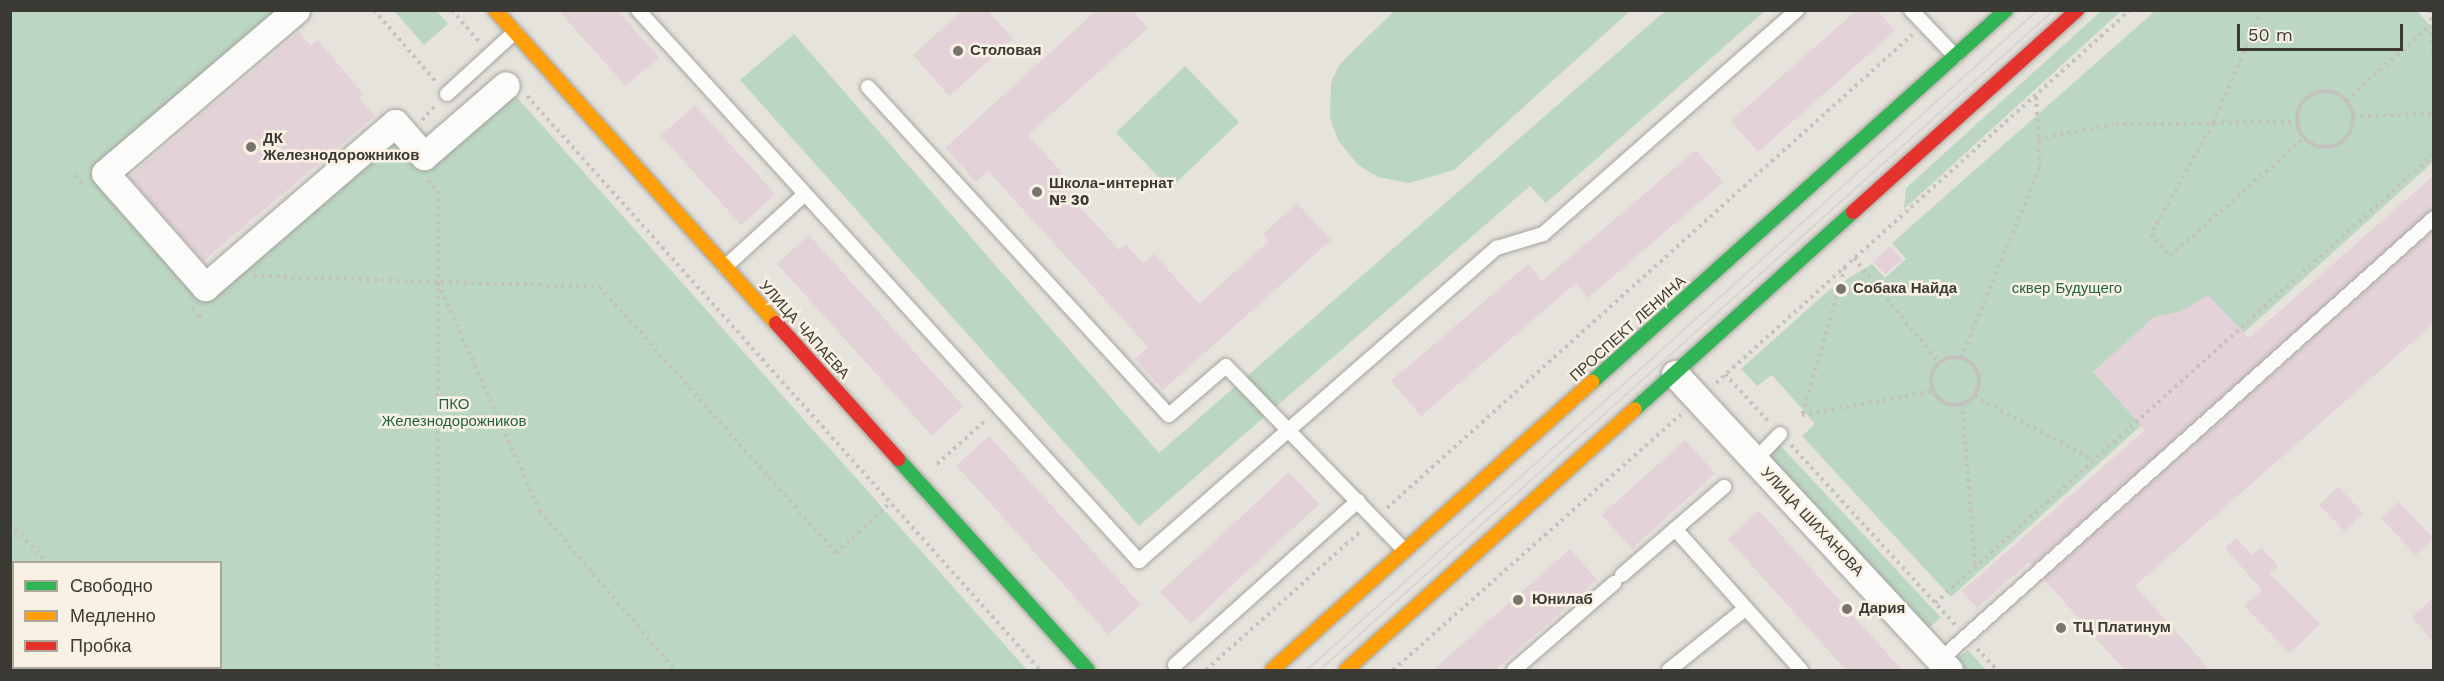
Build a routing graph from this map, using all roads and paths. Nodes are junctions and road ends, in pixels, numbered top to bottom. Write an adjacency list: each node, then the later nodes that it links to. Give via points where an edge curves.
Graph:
1 (296, 10): 19 (street, via 105,173 205,287 395,123 424,156)
2 (374, 10): 22 (path)
3 (452, 10): 16 (path)
4 (495, 10): 15 (main road, УЛИЦА ЧАПАЕВА)
5 (638, 10): 33 (lane)
6 (1797, 10): 49 (lane, via 1543,234 1497,248)
7 (1911, 10): 13 (lane)
8 (2006, 10): 17 (main road, ПРОСПЕКТ ЛЕНИНА)
9 (2078, 10): 21 (main road)
10 (2130, 10): 23 (path)
11 (2262, 10): 28 (path)
12 (2431, 10): 14 (path)
13 (1924, 24): 17 (lane); 57 (path)
14 (2431, 26): 18 (path); 24 (path)
15 (515, 32): 16 (lane); 37 (main road, УЛИЦА ЧАПАЕВА)
16 (490, 54): 22 (lane)
17 (1955, 56): 21 (main road); 60 (main road, ПРОСПЕКТ ЛЕНИНА)
18 (2433, 86)
19 (513, 87): 56 (path)
20 (868, 87): 49 (lane, via 1169,415 1226,366)
21 (1987, 92): 42 (main road)
22 (447, 94)
23 (2036, 94): 30 (path); 35 (path)
24 (2346, 100): 26 (path); 27 (path, via 2333,92 2315,92 2300,104)
25 (2433, 114): 26 (path)
26 (2353, 116): 29 (path, via 2351,130 2339,143 2321,147)
27 (2296, 122): 28 (path); 29 (path)
28 (2213, 123): 29 (path, via 2151,234 2170,256); 30 (path, via 2116,124)
29 (2304, 138)
30 (2038, 139): 40 (path, via 2040,167)
31 (2433, 154): 52 (path)
32 (424, 176): 39 (path, via 438,191)
33 (805, 194): 37 (lane); 48 (lane)
34 (2433, 218): 65 (lane)
35 (1854, 258): 36 (path); 41 (path)
36 (1846, 264): 43 (path); 44 (path, via 1802,415)
37 (726, 267): 69 (main road, УЛИЦА ЧАПАЕВА)
38 (247, 276): 39 (path)
39 (438, 282): 56 (path, via 600,287 836,553); 66 (path); 67 (path, via 540,510)
40 (1961, 358): 41 (path); 45 (path, via 1978,373)
41 (1939, 363): 44 (path, via 1932,376)
42 (1675, 374): 46 (street, УЛИЦА ШИХАНОВА); 72 (main road)
43 (1725, 374): 46 (path); 50 (path)
44 (1933, 391): 47 (path, via 1944,403)
45 (1974, 396): 47 (path); 52 (path)
46 (1698, 398): 51 (street, УЛИЦА ШИХАНОВА); 73 (path)
47 (1962, 404): 62 (path)
48 (1000, 408): 49 (lane, via 1139,561); 53 (path)
49 (1289, 431): 55 (lane)
50 (1780, 434): 51 (lane); 62 (path, via 1935,603)
51 (1755, 460): 65 (street, УЛИЦА ШИХАНОВА)
52 (2094, 460): 62 (path)
53 (934, 466)
54 (1724, 486): 59 (lane)
55 (1358, 501): 57 (lane); 64 (lane)
56 (891, 502): 68 (path)
57 (1375, 518): 60 (lane); 70 (path)
58 (10, 525): 61 (path)
59 (1675, 529): 63 (lane); 74 (lane)
60 (1404, 550): 71 (main road, ПРОСПЕКТ ЛЕНИНА)
61 (46, 561)
62 (1975, 567)
63 (1745, 609): 75 (lane); 76 (lane)
64 (1174, 665)
65 (1944, 665)
66 (437, 670)
67 (675, 670)
68 (1040, 670)
69 (1088, 670)
70 (1206, 670)
71 (1272, 670)
72 (1346, 670)
73 (1393, 670)
74 (1514, 670)
75 (1669, 670)
76 (1801, 670)

